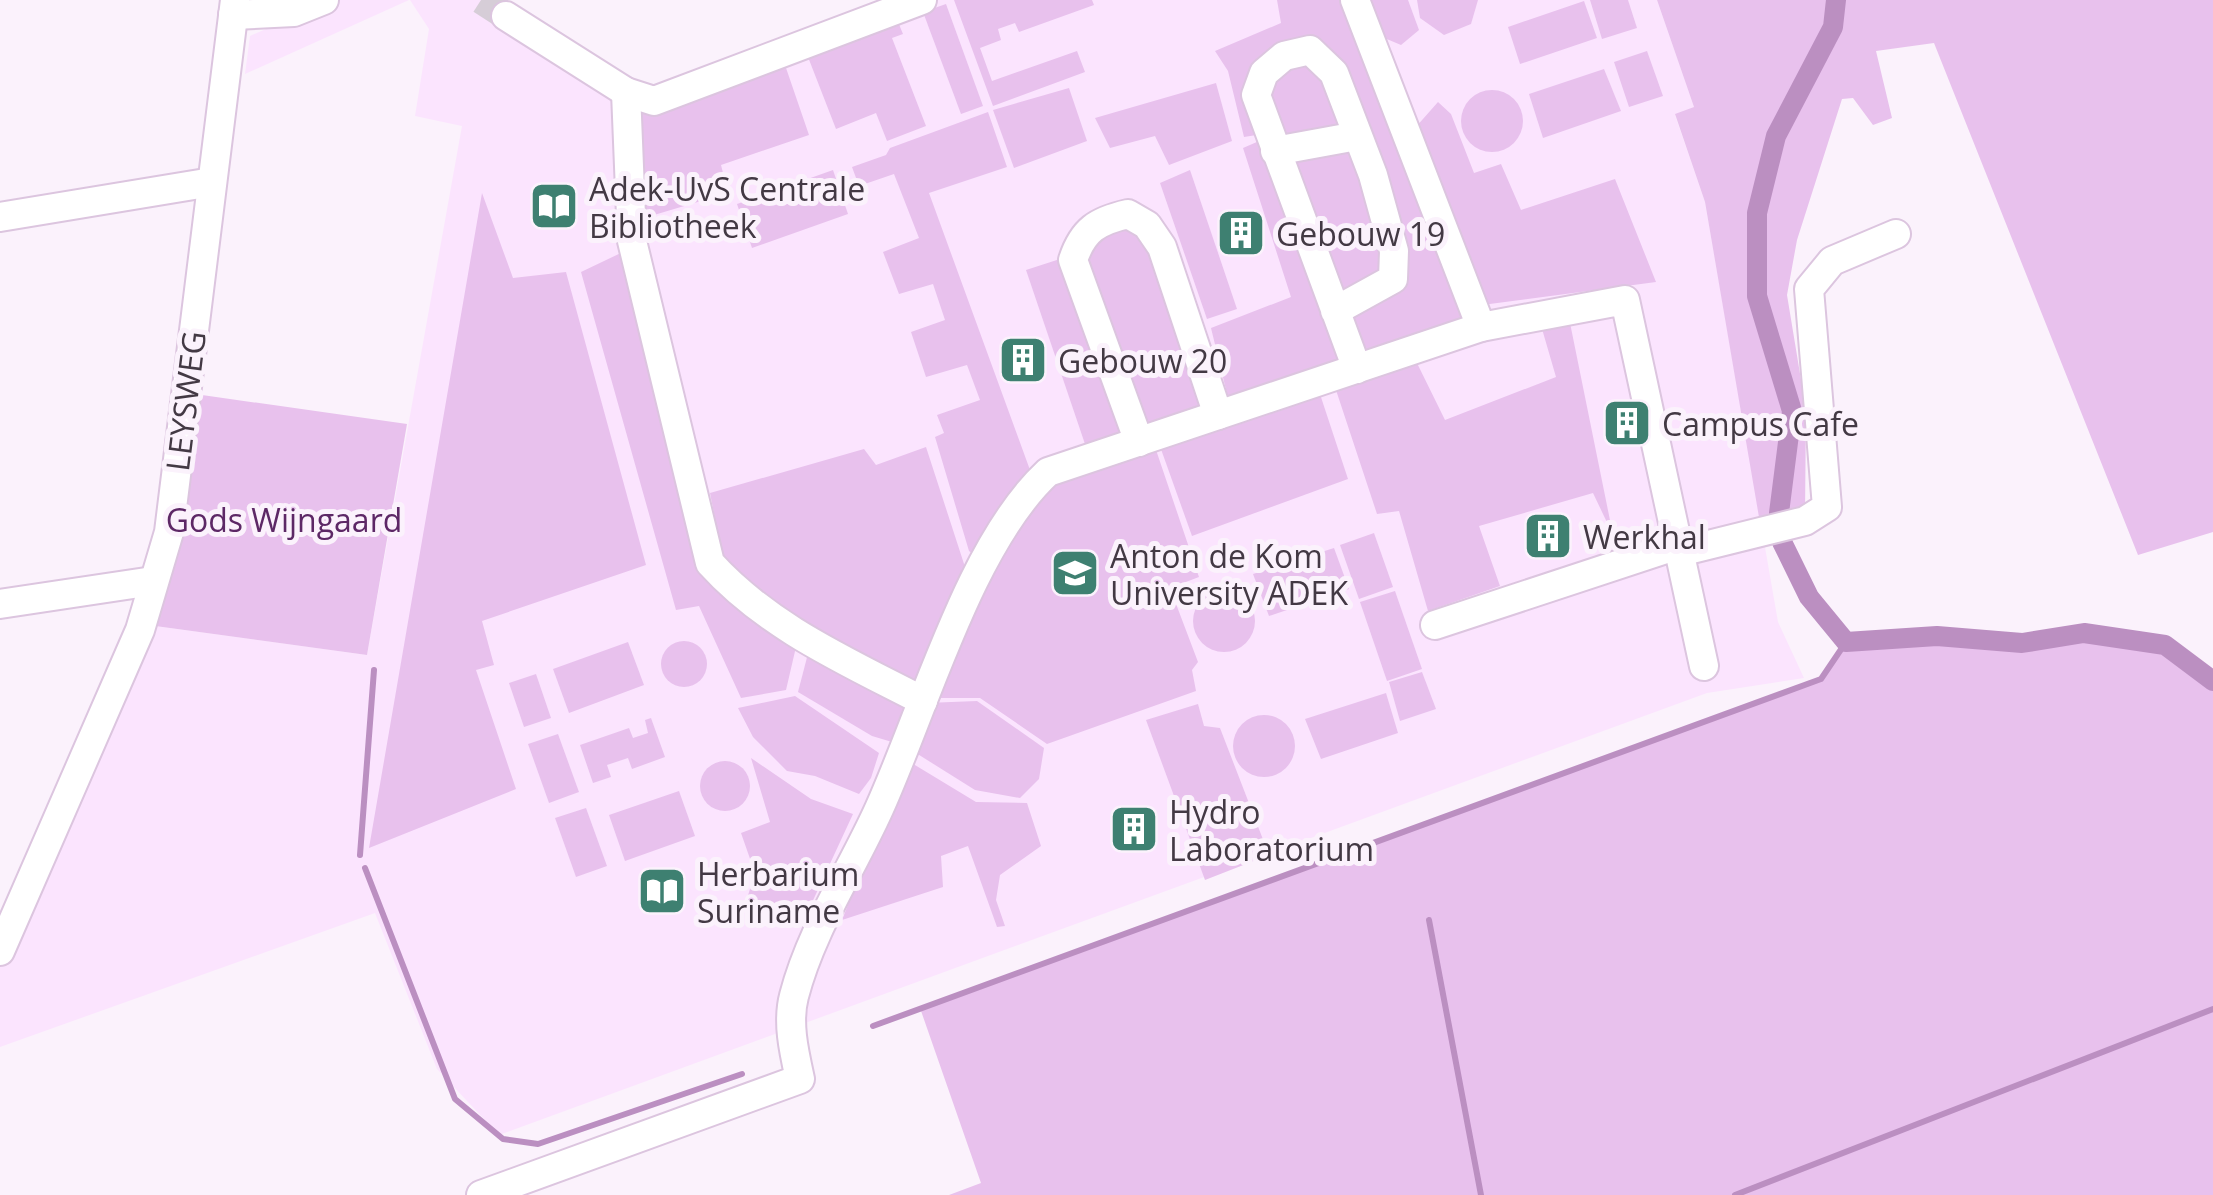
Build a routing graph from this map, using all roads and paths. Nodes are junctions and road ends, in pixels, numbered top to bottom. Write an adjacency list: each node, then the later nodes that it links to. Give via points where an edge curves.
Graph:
1 (324, 0): 4 (street, via 294,12)
2 (922, 0): 6 (street, via 654,100)
3 (1355, 0): 13 (street)
4 (234, 7): 9 (street, LEYSWEG)
5 (506, 16): 6 (street)
6 (626, 92): 22 (street, via 632,240 710,562 782,627)
7 (1357, 136): 8 (street); 8 (street, via 1334,73 1310,50 1284,56 1264,73 1256,95); 12 (street, via 1394,251 1393,279)
8 (1275, 151): 12 (street)
9 (212, 182): 10 (street); 18 (street, LEYSWEG, via 169,532)
10 (0, 217)
11 (1896, 234): 17 (street, via 1832,261 1809,288 1826,507 1805,521)
12 (1335, 311): 14 (street)
13 (1481, 327): 14 (street); 17 (street, via 1625,300)
14 (1357, 369): 15 (street)
15 (1218, 415): 16 (street); 16 (street, via 1162,247 1147,225 1128,214 1101,220 1081,237 1074,260)
16 (1138, 442): 22 (street, via 1048,472 1017,502)
17 (1679, 549): 20 (street); 21 (street)
18 (153, 582): 19 (street); 23 (street, LEYSWEG, via 140,630)
19 (0, 604)
20 (1435, 625)
21 (1704, 666)
22 (923, 701): 24 (street, via 792,999 800,1078)
23 (0, 951)
24 (481, 1195)

